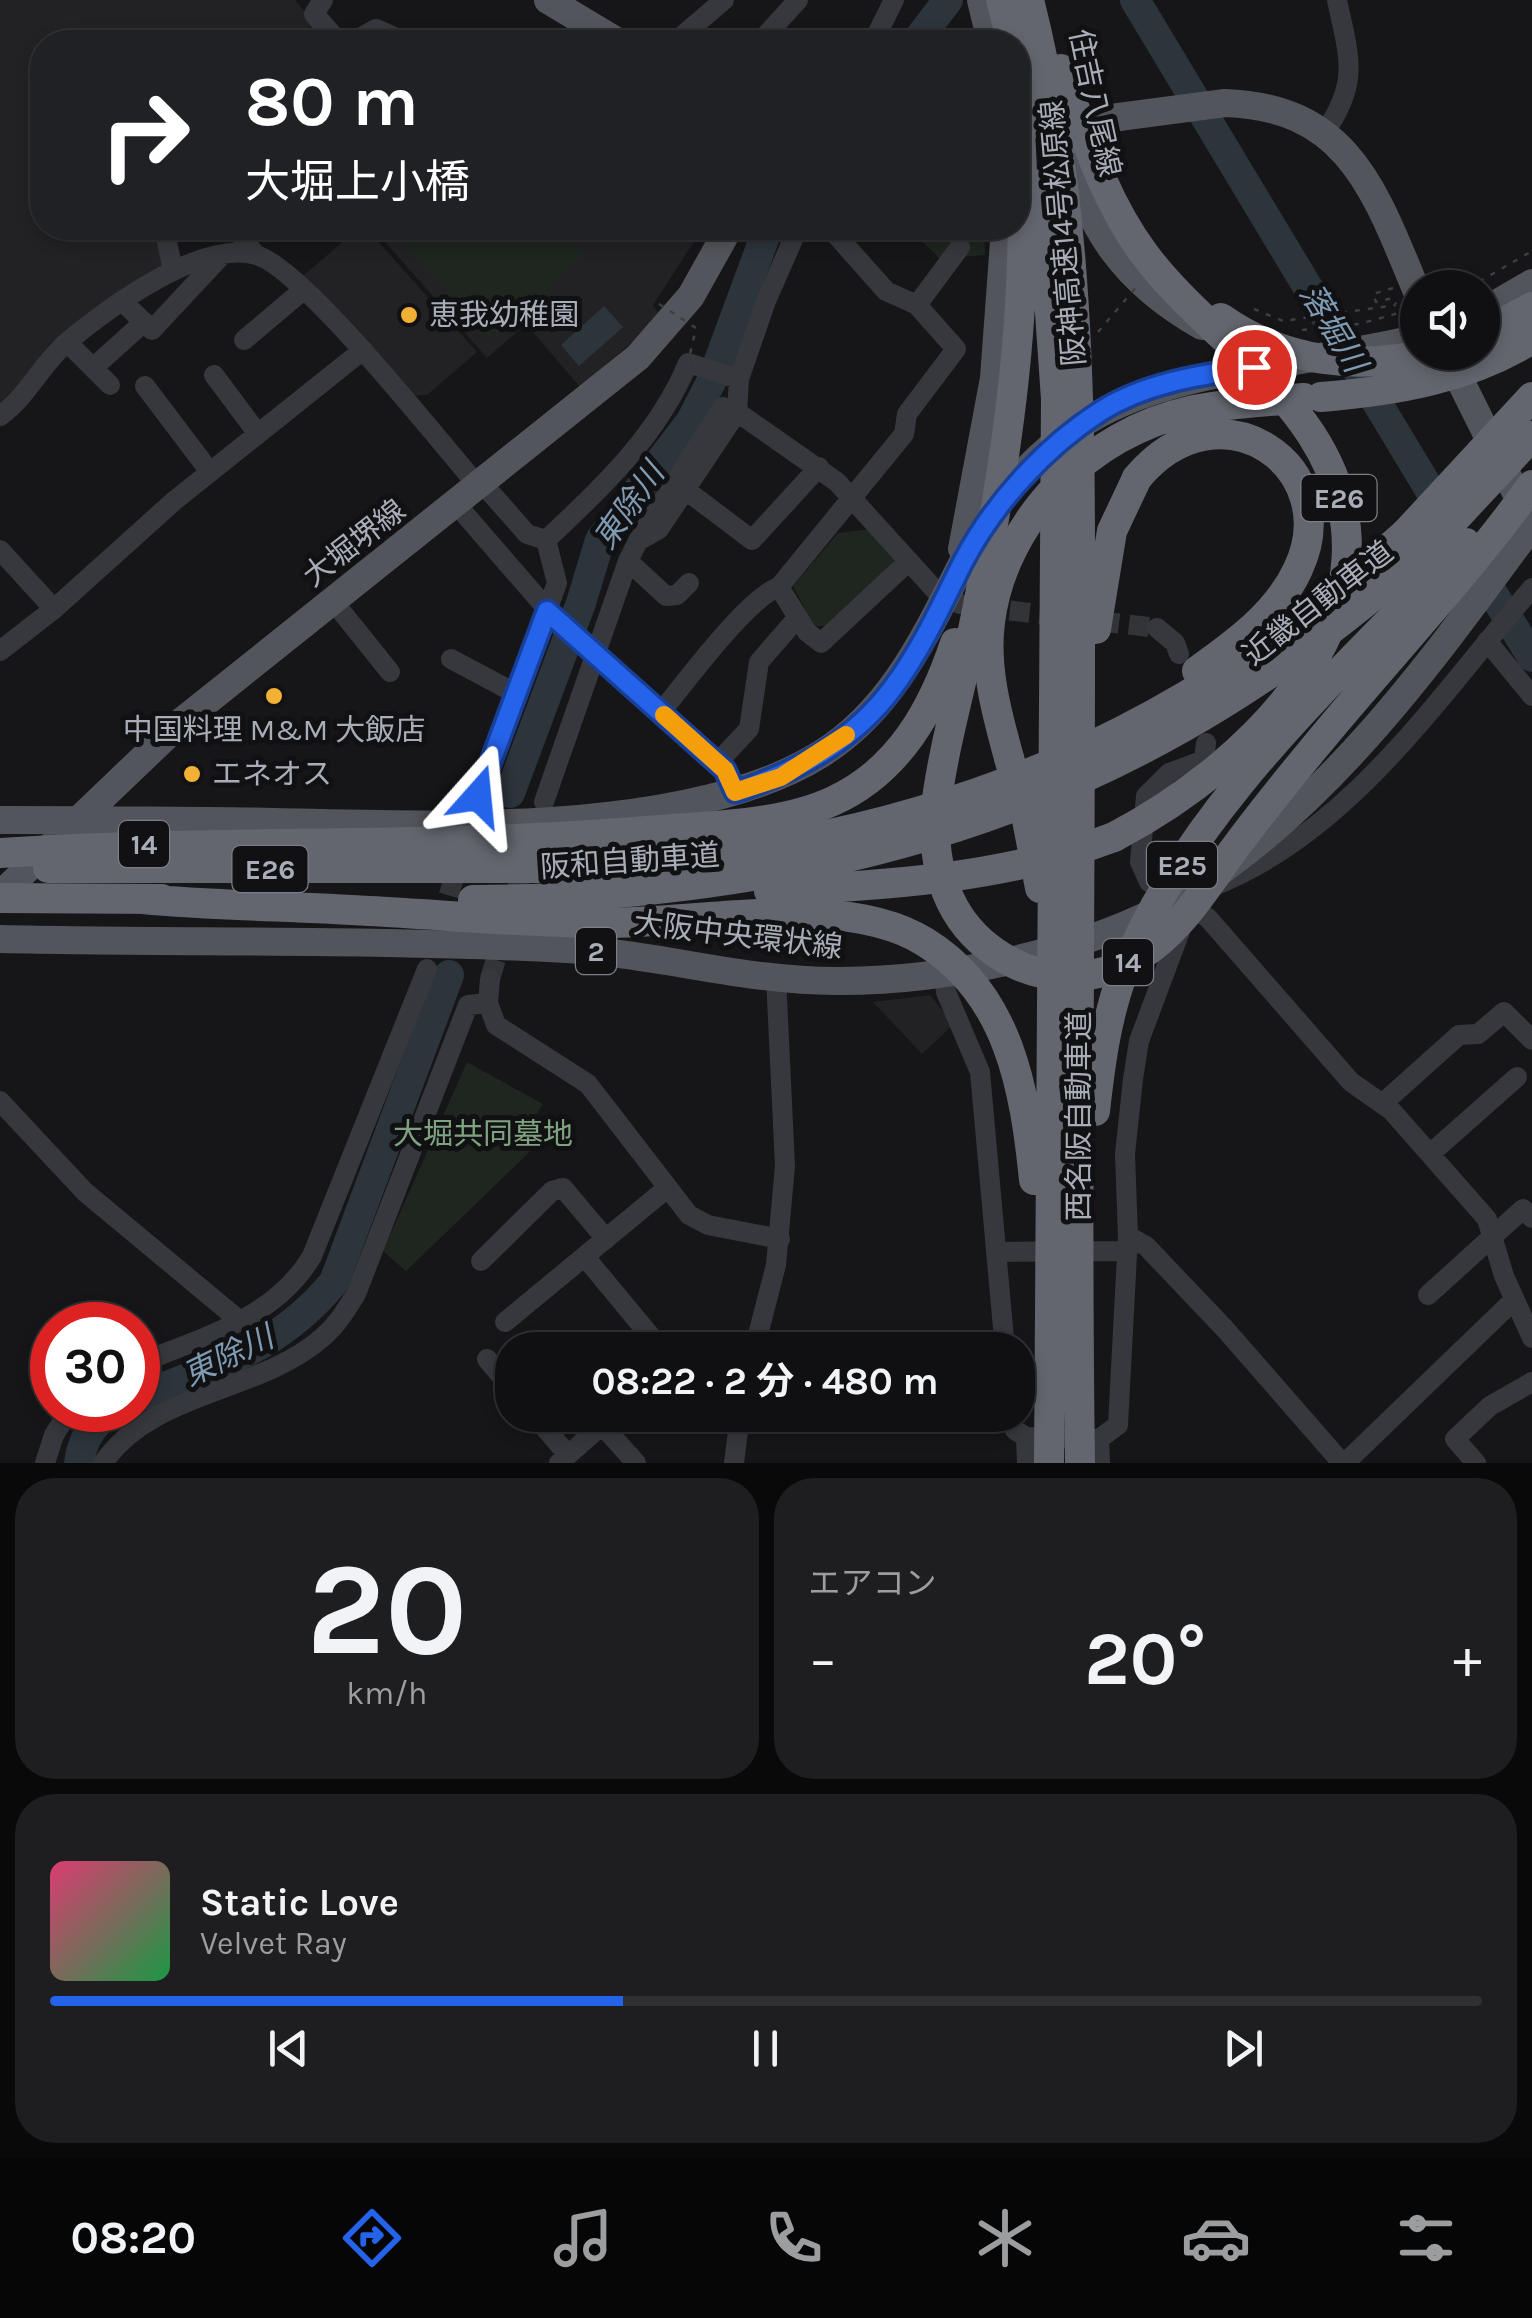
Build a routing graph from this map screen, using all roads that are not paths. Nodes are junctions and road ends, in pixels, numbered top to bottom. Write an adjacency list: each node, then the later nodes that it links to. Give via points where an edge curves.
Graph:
1 (323, 0): 8 (street, via 314,14)
2 (548, 0): 9 (main road)
3 (724, 0): 10 (street)
4 (798, 0): 11 (street)
5 (894, 0): 12 (street)
6 (1039, 0): 14 (main road, 住吉八尾線); 28 (highway, E26, bridge, via 1108,196)
7 (1337, 0): 17 (street, via 1350,76 1341,109)
8 (328, 30)
9 (595, 30)
10 (689, 30)
11 (771, 30)
12 (878, 30)
13 (1030, 72): 92 (highway, 阪神高速14号松原線, bridge, via 1056,120 1075,306)
14 (1065, 124): 16 (main road); 17 (main road, via 1225,103 1280,110); 44 (main road, 住吉八尾線, via 1085,207 1101,238 1146,288 1234,341)
15 (1030, 125): 92 (highway, 阪神高速14号松原線, bridge, via 1054,323)
16 (1030, 130)
17 (1325, 132): 32 (main road, via 1364,175)
18 (166, 240): 29 (street)
19 (244, 240): 26 (street)
20 (722, 240): 62 (main road, 大堀堺線, via 670,324 638,357)
21 (793, 240): 49 (street)
22 (841, 240): 35 (street, via 886,291)
23 (1003, 240): 76 (main road, via 984,449)
24 (1026, 240): 55 (highway, 14, bridge)
25 (960, 247): 35 (street)
26 (256, 255): 27 (street); 31 (street)
27 (222, 256): 29 (street); 37 (street, via 152,330)
28 (1146, 256): 45 (highway, E26, bridge, via 1224,321 1272,348 1366,363); 100 (highway, E26, bridge, via 1272,387 1315,441 1338,497 1345,571 1332,622 1318,654 1272,718 1205,779 1114,837 1058,856 968,875 823,888)
29 (172, 270): 34 (street)
30 (1532, 283): 33 (main road)
31 (302, 291): 40 (street); 43 (street)
32 (1400, 293)
33 (1500, 302)
34 (124, 303): 37 (street); 41 (street)
35 (916, 305): 64 (street, via 956,348 907,414 904,434)
36 (1532, 307): 38 (highway)
37 (144, 322): 46 (street)
38 (1500, 324)
39 (1532, 339): 111 (highway, bridge, via 1441,378 1218,406 1158,420 1102,449 1050,494 1016,542 990,623 991,681 1038,874)
40 (244, 340)
41 (68, 342): 46 (street); 54 (street)
42 (1400, 342): 44 (main road)
43 (363, 350): 56 (street); 62 (street)
44 (1339, 355): 76 (main road, via 1181,380 1103,410 1046,454 1010,494 964,560)
45 (1400, 358)
46 (94, 368): 50 (street)
47 (1455, 370): 65 (main road)
48 (214, 375): 56 (street)
49 (739, 379): 53 (street); 66 (street, via 688,363 678,389 609,482)
50 (110, 385)
51 (144, 386): 59 (street)
52 (1532, 398): 68 (highway, 近畿自動車道 / E26, bridge)
53 (730, 410): 58 (street); 63 (street); 67 (street)
54 (0, 416)
55 (1010, 421): 61 (highway, 14, bridge, via 940,778 935,842 945,891 972,935 1042,975 1104,972 1141,955 1174,928); 98 (highway, 14, bridge, via 963,618 936,694 894,757 830,802 686,828 557,838 182,842)
56 (258, 434): 59 (street)
57 (1532, 436): 68 (highway, 近畿自動車道 / E26, bridge)
58 (819, 467): 63 (street, via 752,540); 64 (street)
59 (210, 472): 77 (street)
60 (1532, 472): 138 (highway, E25, bridge, via 1260,763 1185,861 1133,951 1111,1010 1096,1100)
61 (1532, 485)
62 (472, 491): 66 (street, via 527,534); 75 (main road, 大堀堺線); 78 (street)
63 (687, 491): 67 (street, via 659,530)
64 (853, 498): 71 (street); 73 (street)
65 (1532, 525): 103 (main road, 大阪中央環状線 / 2, via 1372,728 1301,802)
66 (546, 540): 78 (street, via 557,583)
67 (638, 542): 70 (street)
68 (1414, 544): 92 (highway, 近畿自動車道 / E26, via 1273,674 1171,736)
69 (0, 550): 77 (street)
70 (628, 561): 72 (street, via 666,596); 83 (street)
71 (909, 562): 76 (street); 79 (street, via 820,642)
72 (688, 583)
73 (779, 587): 79 (street); 89 (street, via 736,622)
74 (1532, 588): 81 (street)
75 (333, 602): 86 (street); 97 (main road, 大堀堺線, via 181,722)
76 (954, 602): 93 (main road, via 860,723 781,777)
77 (54, 610): 82 (street)
78 (550, 614): 83 (street); 87 (street)
79 (798, 617): 91 (street, via 759,662 749,729)
80 (1157, 628): 84 (street)
81 (1491, 636): 88 (street); 103 (street, via 1373,772 1310,830 1277,856)
82 (0, 651)
83 (594, 652): 89 (street); 95 (street)
84 (1179, 654)
85 (451, 658): 87 (street)
86 (390, 672)
87 (515, 692): 94 (street)
88 (1532, 696)
89 (661, 712): 91 (street)
90 (1206, 742): 103 (street, via 1204,760 1158,781 1144,806 1142,872)
91 (717, 762): 93 (street)
92 (1061, 773): 99 (highway, 阪和自動車道 / E26, bridge, via 830,837 676,860 541,868); 100 (highway, 阪和自動車道 / E26, via 949,832 850,859); 104 (highway, 西名阪自動車道 / E25, bridge); 104 (highway, E25, bridge, via 1162,696 1223,652 1266,614 1300,566 1307,538 1304,497 1288,468 1262,446 1226,434 1193,435 1162,451 1137,478 1112,531 1096,628 1086,874); 111 (highway, 西名阪自動車道, bridge)
93 (735, 792): 97 (main road, via 555,820 442,825)
94 (478, 796)
95 (544, 802)
96 (0, 820): 97 (main road)
97 (79, 820): 101 (main road, 大堀堺線)
98 (0, 852)
99 (0, 867)
100 (621, 895): 102 (highway, 阪和自動車道 / E26, bridge)
101 (0, 897): 102 (highway, 阪和自動車道 / E26, bridge)
102 (142, 899): 136 (highway, E26, bridge, via 601,923 817,914 906,930 964,973 1004,1032 1030,1134)
103 (1177, 900): 107 (main road, 大阪中央環状線 / 2, via 1069,943); 115 (street, via 1208,918 1350,1082); 122 (street, via 1182,929 1152,1002 1132,1079 1125,1154)
104 (1080, 916): 138 (highway, 西名阪自動車道 / E25, bridge)
105 (0, 940): 108 (main road, 大阪中央環状線 / 2, via 566,949)
106 (427, 970): 128 (street, via 312,1256 283,1295)
107 (944, 972): 108 (main road, 大阪中央環状線 / 2, via 837,982); 123 (street, via 980,1072)
108 (776, 978): 121 (street, via 785,1166)
109 (490, 979): 110 (street)
110 (488, 1002): 117 (street, via 496,1025 588,1084); 147 (street, via 468,1005 356,1294 338,1323 290,1359 137,1425)
111 (1052, 1040): 136 (highway, 西名阪自動車道, bridge)
112 (1532, 1040): 115 (street, via 1504,1012 1478,1034 1458,1034)
113 (1517, 1077): 116 (street)
114 (0, 1101): 128 (street, via 85,1192)
115 (1382, 1104): 116 (street)
116 (1430, 1154): 119 (street, via 1487,1219)
117 (666, 1189): 120 (street); 121 (street, via 688,1215 708,1225)
118 (1532, 1218): 119 (street, via 1524,1209)
119 (1492, 1235): 126 (street); 127 (street)
120 (606, 1239): 124 (street); 125 (street, via 563,1188 552,1191)
121 (780, 1239): 131 (street)
122 (1128, 1244): 123 (street); 145 (street, via 1118,1424); 146 (street, via 1146,1246)
123 (1000, 1252): 132 (street)
124 (586, 1257): 129 (street); 130 (street)
125 (481, 1262)
126 (1428, 1295)
127 (1514, 1300): 133 (street); 146 (street)
128 (240, 1321): 134 (street)
129 (505, 1322)
130 (647, 1332)
131 (758, 1332)
132 (1005, 1332)
133 (1532, 1338)
134 (160, 1355)
135 (487, 1358): 137 (street)
136 (1048, 1358): 153 (highway, 西名阪自動車道, bridge)
137 (495, 1368)
138 (1079, 1373): 154 (highway, 西名阪自動車道 / E25, bridge)
139 (1532, 1382): 157 (street, via 1490,1406 1454,1439)
140 (56, 1432): 149 (street)
141 (545, 1432): 148 (street)
142 (738, 1432): 151 (street)
143 (1019, 1432): 144 (street)
144 (1026, 1436): 145 (street); 152 (street)
145 (1099, 1439): 155 (street)
146 (1338, 1458): 156 (street)
147 (112, 1459)
148 (563, 1459): 150 (street, via 602,1425)
149 (46, 1463)
150 (636, 1463)
151 (734, 1463)
152 (1027, 1463)
153 (1050, 1463)
154 (1080, 1463)
155 (1100, 1463)
156 (1313, 1463)
157 (1476, 1463)

